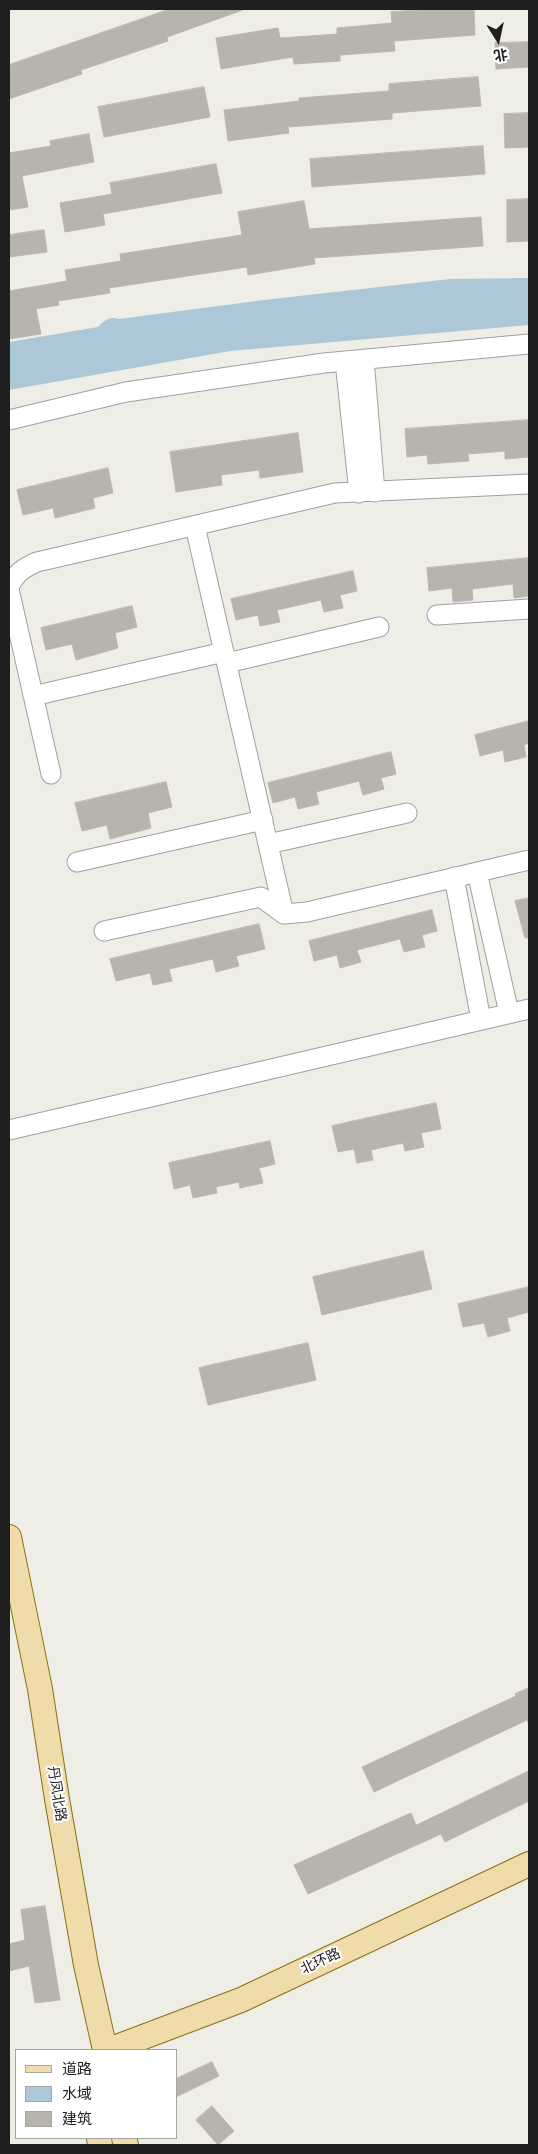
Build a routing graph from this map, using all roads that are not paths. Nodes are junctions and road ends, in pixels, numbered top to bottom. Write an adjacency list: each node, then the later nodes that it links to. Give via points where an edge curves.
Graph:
1 (529, 344): 2 (street)
2 (354, 360): 3 (street, via 126,392); 5 (street)
3 (9, 420)
4 (529, 484): 5 (street)
5 (367, 492): 6 (street, via 335,493)
6 (195, 526): 7 (street, via 37,562 14,576); 11 (street)
7 (9, 588): 12 (street)
8 (529, 609): 9 (street)
9 (437, 615)
10 (378, 627): 11 (street)
11 (225, 657): 12 (street); 15 (street)
12 (33, 696): 13 (street)
13 (51, 774)
14 (406, 813): 16 (street)
15 (263, 820): 16 (street); 18 (street)
16 (268, 844): 21 (street)
17 (529, 860): 19 (street)
18 (77, 862)
19 (477, 872): 20 (street); 24 (street)
20 (454, 877): 21 (street, via 306,912); 25 (street)
21 (284, 914): 22 (street, via 261,897)
22 (104, 931)
23 (529, 1009): 24 (street)
24 (509, 1014): 25 (street)
25 (481, 1020): 26 (street)
26 (9, 1130)
27 (9, 1537): 29 (main road, 丹凤北路, via 40,1689 86,1965)
28 (529, 1864): 30 (main road, 北环路, via 241,2000)
29 (105, 2049)
30 (112, 2049)

